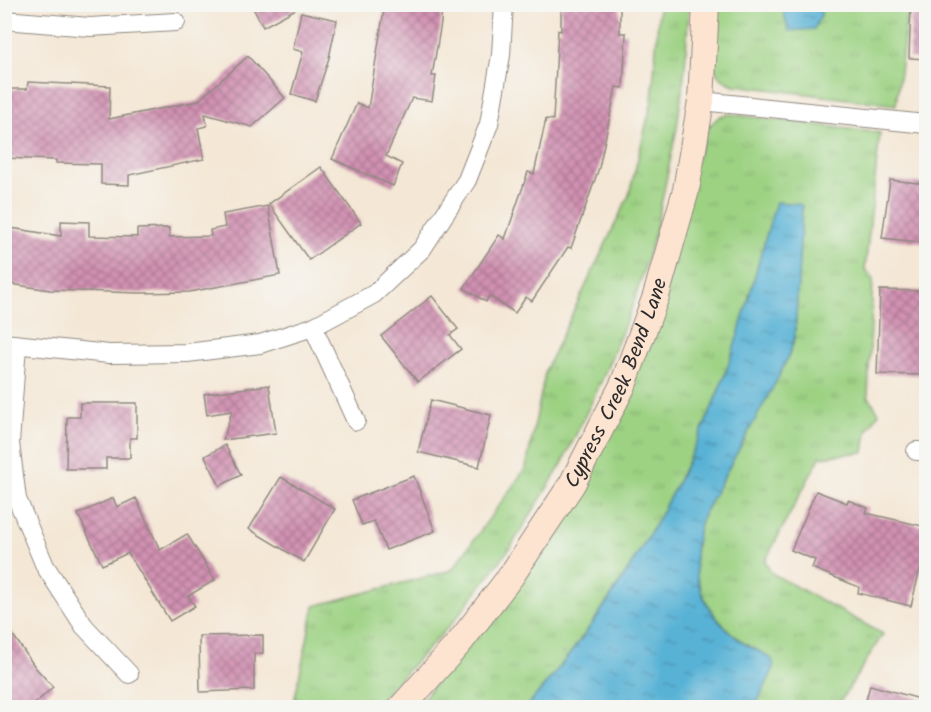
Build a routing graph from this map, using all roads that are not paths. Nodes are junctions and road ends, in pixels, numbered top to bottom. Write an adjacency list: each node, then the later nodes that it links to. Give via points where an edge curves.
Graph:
1 (504, 4): 7 (street, via 501,56 489,124 467,180 422,249 374,294)
2 (706, 4): 5 (street, Cypress Creek Bend Lane)
3 (4, 20): 4 (street, via 90,27)
4 (176, 22)
5 (701, 101): 6 (street); 11 (street, Cypress Creek Bend Lane, via 686,190 656,296 623,385 572,484 511,576 460,642)
6 (927, 124)
7 (313, 327): 8 (street, via 260,344 187,353 109,354); 9 (street)
8 (11, 344): 10 (street, via 10,443 17,499 45,566 84,626)
9 (356, 421)
10 (129, 674)
11 (401, 708)

